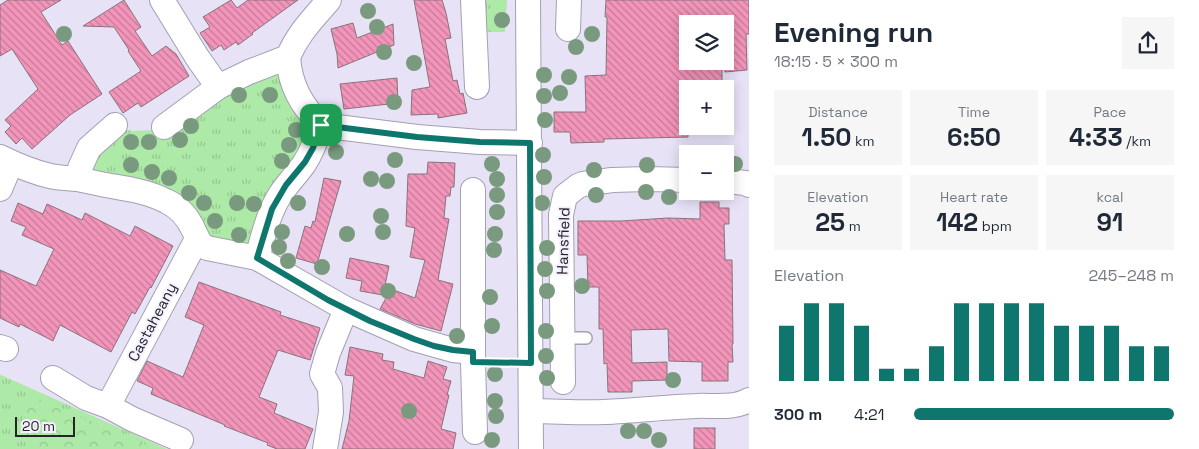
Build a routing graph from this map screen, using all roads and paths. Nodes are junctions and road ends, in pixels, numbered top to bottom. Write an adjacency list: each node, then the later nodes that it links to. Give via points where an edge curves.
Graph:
1 (162, 0): 8 (street)
2 (329, 0): 7 (street, via 304,28)
3 (472, 0): 9 (street)
4 (528, 0): 13 (street)
5 (569, 0): 6 (street)
6 (568, 30)
7 (288, 57): 8 (street); 11 (street, via 296,92)
8 (218, 87): 12 (street)
9 (477, 87)
10 (115, 125): 15 (street, via 89,148)
11 (321, 125): 13 (street, via 417,137); 22 (street, via 305,162 272,209)
12 (164, 126)
13 (530, 143): 27 (street)
14 (6, 160): 15 (street, via 52,176); 19 (street)
15 (78, 179): 21 (street, via 154,195 167,201 184,214)
16 (679, 180): 24 (street, Hansfield, via 598,182 578,186 566,196 561,215)
17 (734, 182): 18 (street)
18 (749, 185)
19 (0, 189)
20 (473, 190): 26 (street)
21 (197, 239): 22 (street, via 207,248); 30 (street, Castaheany)
22 (257, 258): 23 (street)
23 (346, 309): 26 (street, via 414,339); 35 (street, via 322,374 330,388 331,412)
24 (562, 338): 25 (lane); 29 (street, Hansfield)
25 (586, 338)
26 (473, 357): 27 (path); 33 (street)
27 (531, 363): 32 (street)
28 (53, 378): 30 (street, via 86,398)
29 (563, 382)
30 (108, 406): 34 (street)
31 (747, 406): 32 (street, via 603,412)
32 (531, 411): 36 (street)
33 (475, 432)
34 (181, 440)
35 (325, 449)
36 (532, 449)

